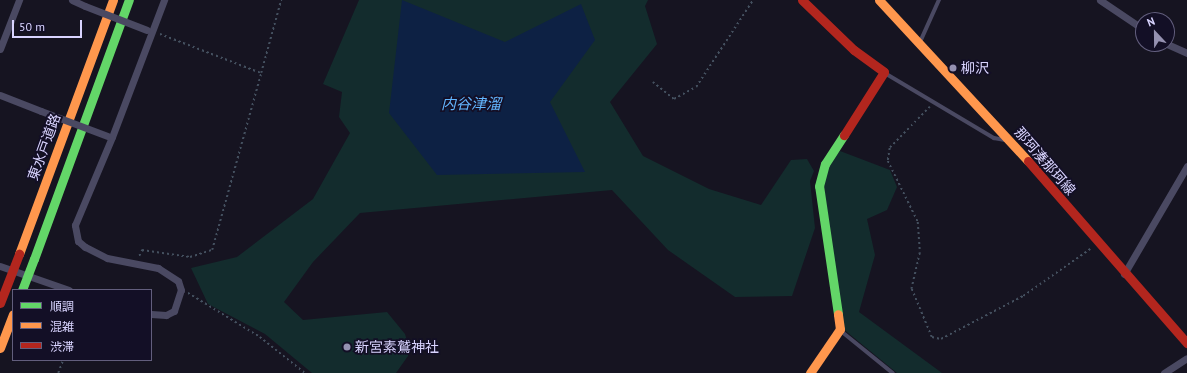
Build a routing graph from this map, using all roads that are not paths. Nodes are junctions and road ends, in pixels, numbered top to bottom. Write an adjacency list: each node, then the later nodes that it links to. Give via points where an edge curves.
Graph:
1 (19, 0): 14 (street)
2 (72, 0): 11 (street, bridge)
3 (113, 0): 25 (main road, 東水戸道路, bridge)
4 (129, 0): 23 (main road, bridge)
5 (164, 0): 11 (street)
6 (802, 0): 16 (main road, via 854,50)
7 (879, 0): 12 (main road, 那珂湊那珂線)
8 (939, 0): 12 (lane)
9 (1100, 0): 10 (street)
10 (1135, 24)
11 (150, 31): 18 (street)
12 (920, 41): 19 (main road, 那珂湊那珂線)
13 (1175, 48): 15 (street)
14 (0, 49)
15 (1187, 53)
16 (884, 72): 19 (lane, via 994,138); 28 (main road, via 825,164 819,186)
17 (0, 95): 18 (street, bridge)
18 (109, 137): 26 (street, via 77,215 76,234 85,248 107,258 171,274 181,290 174,311 166,315)
19 (1010, 140): 22 (main road, 那珂湊那珂線)
20 (1187, 166): 22 (street)
21 (0, 266): 24 (street)
22 (1124, 274): 29 (main road, 那珂湊那珂線)
23 (22, 289)
24 (67, 289)
25 (0, 303)
26 (152, 314)
27 (12, 317): 30 (main road)
28 (840, 329): 32 (main road); 33 (lane)
29 (1187, 343)
30 (0, 348)
31 (1187, 358): 34 (street)
32 (810, 373)
33 (893, 373)
34 (1164, 373)

